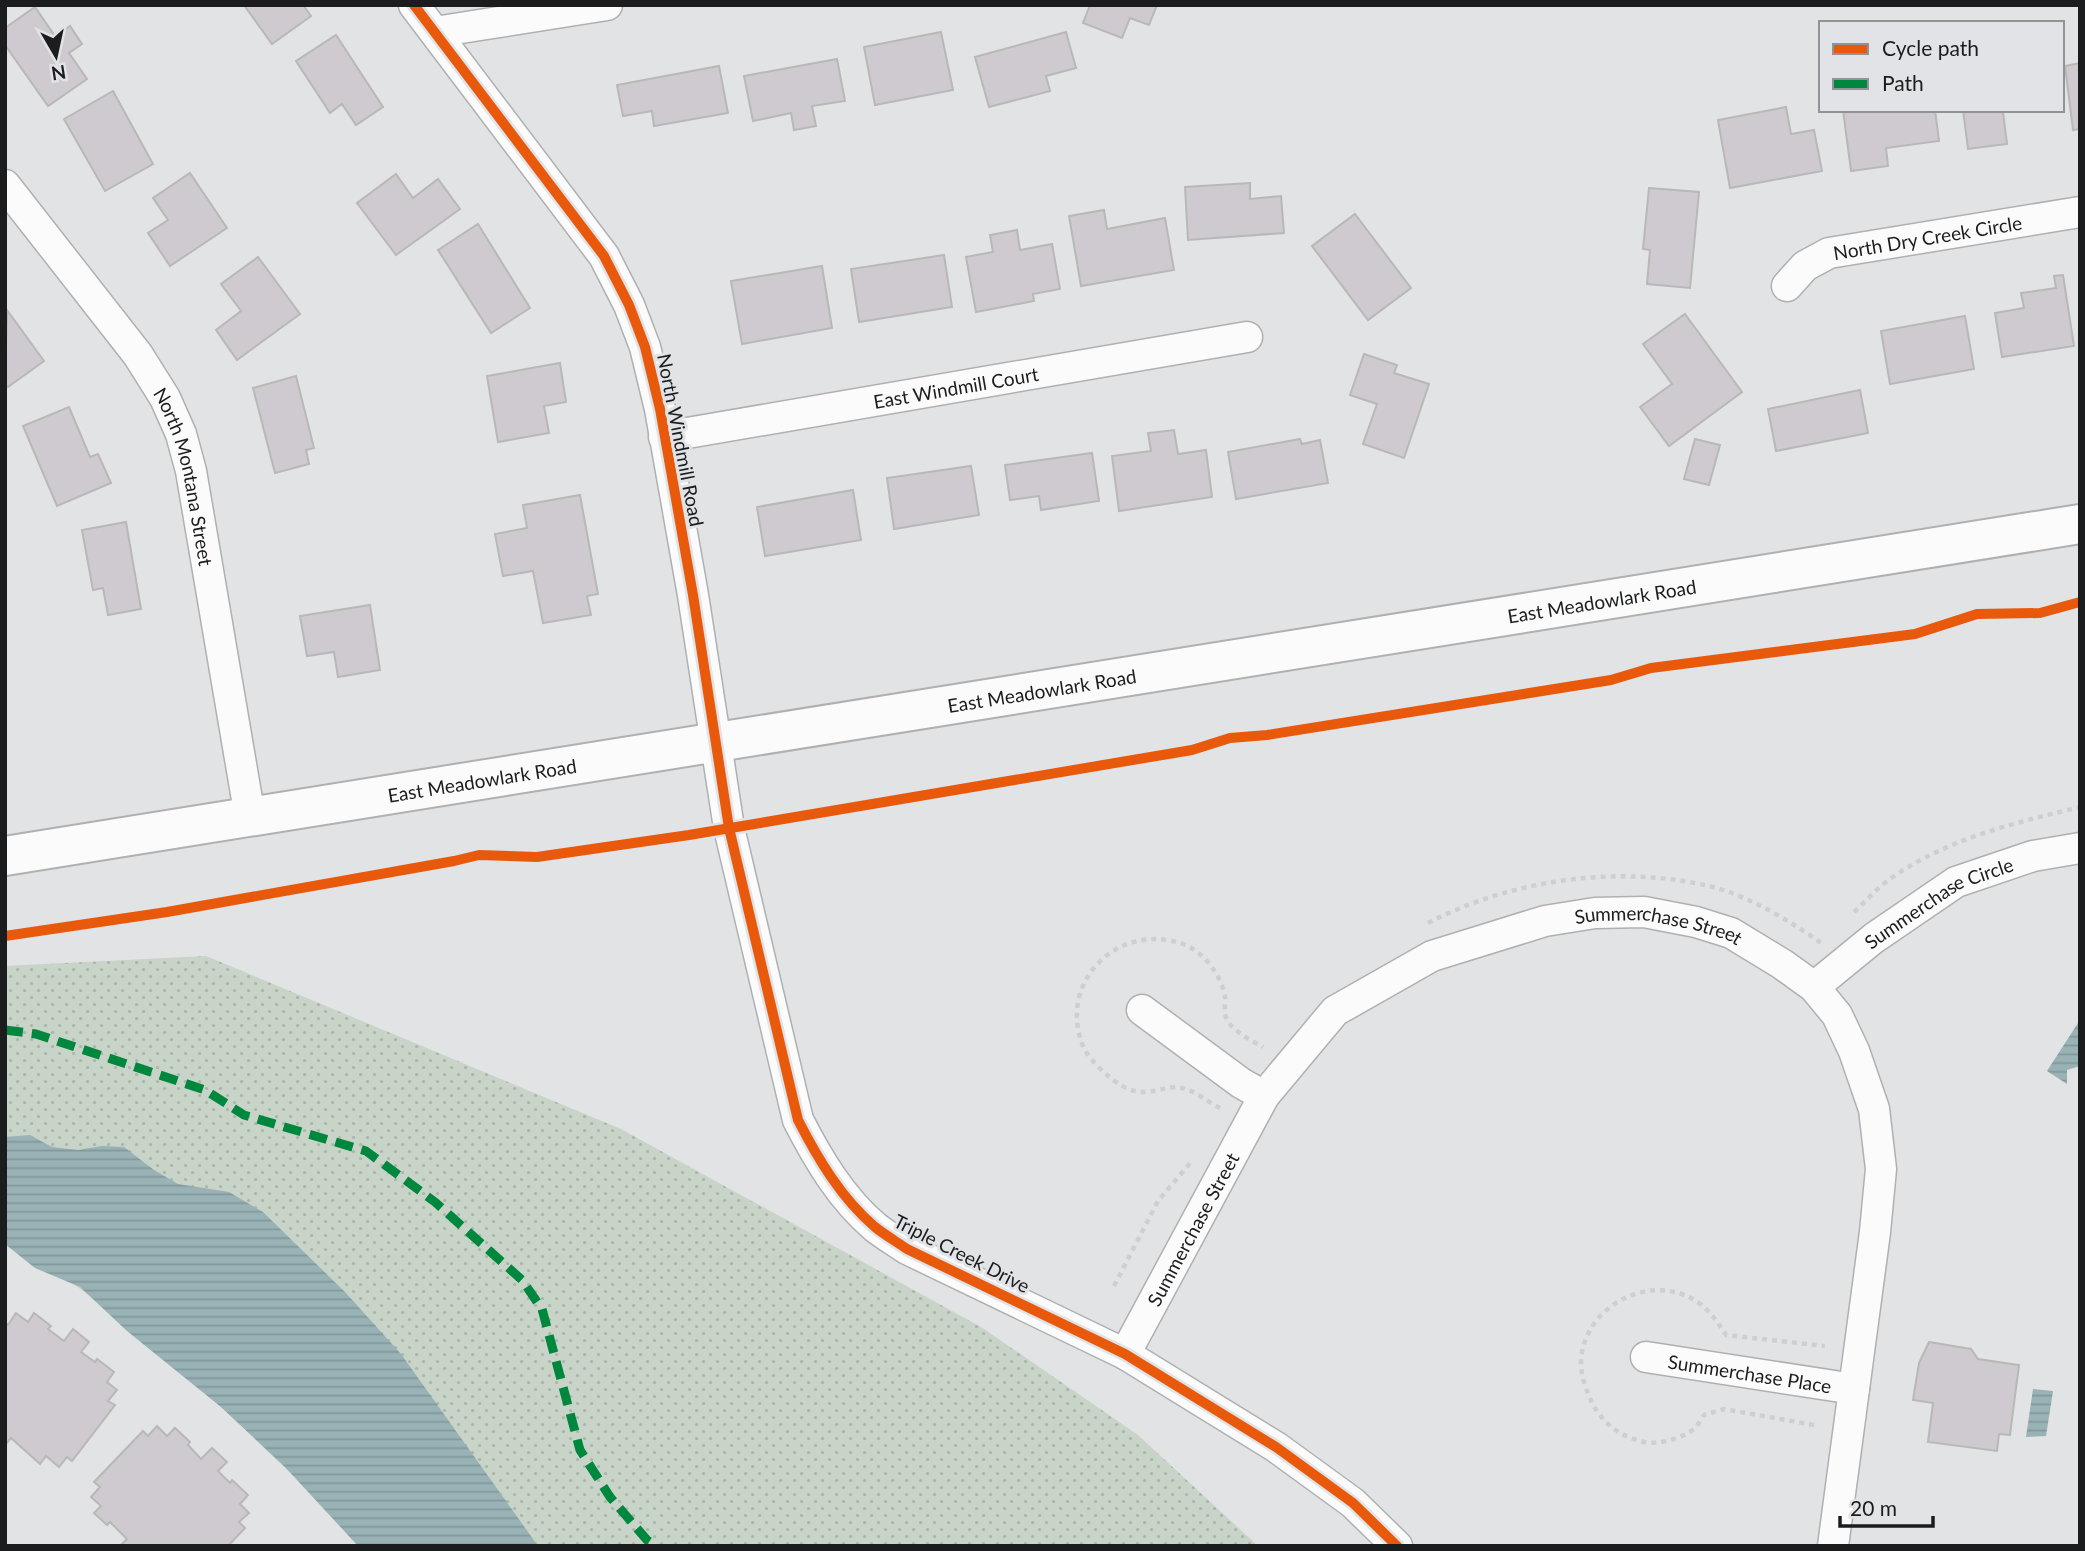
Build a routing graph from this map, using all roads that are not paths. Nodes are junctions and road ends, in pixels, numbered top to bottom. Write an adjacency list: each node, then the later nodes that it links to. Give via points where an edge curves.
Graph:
1 (414, 5): 3 (street, North Windmill Road)
2 (607, 5): 3 (street)
3 (435, 32): 8 (street, North Windmill Road, via 604,256 645,347)
4 (5, 185): 11 (street, North Montana Street, via 138,355 181,434)
5 (2080, 212): 6 (street, North Dry Creek Circle, via 1829,253 1805,266)
6 (1787, 286)
7 (1247, 337): 8 (street, East Windmill Court)
8 (664, 437): 10 (street, North Windmill Road)
9 (2080, 523): 10 (main road, East Meadowlark Road)
10 (715, 743): 11 (main road, East Meadowlark Road); 17 (street, Triple Creek Drive, via 729,828 798,1120 816,1157 847,1199 875,1227 907,1249)
11 (250, 817): 13 (main road, East Meadowlark Road)
12 (2080, 848): 14 (street, Summerchase Circle, via 2033,856 1956,883 1874,938)
13 (5, 856)
14 (1814, 987): 16 (street, Summerchase Street, via 1731,933 1696,922 1644,912 1545,920 1432,956 1335,1012); 19 (street, Summerchase Street, via 1837,1015 1854,1051 1874,1109 1881,1169)
15 (1142, 1010): 16 (street)
16 (1252, 1089): 17 (street, Summerchase Street)
17 (1125, 1354): 20 (street, Triple Creek Drive, via 1276,1447 1353,1503)
18 (1646, 1357): 19 (street, Summerchase Place)
19 (1854, 1389): 21 (street, Summerchase Street)
20 (1397, 1546)
21 (1833, 1546)

